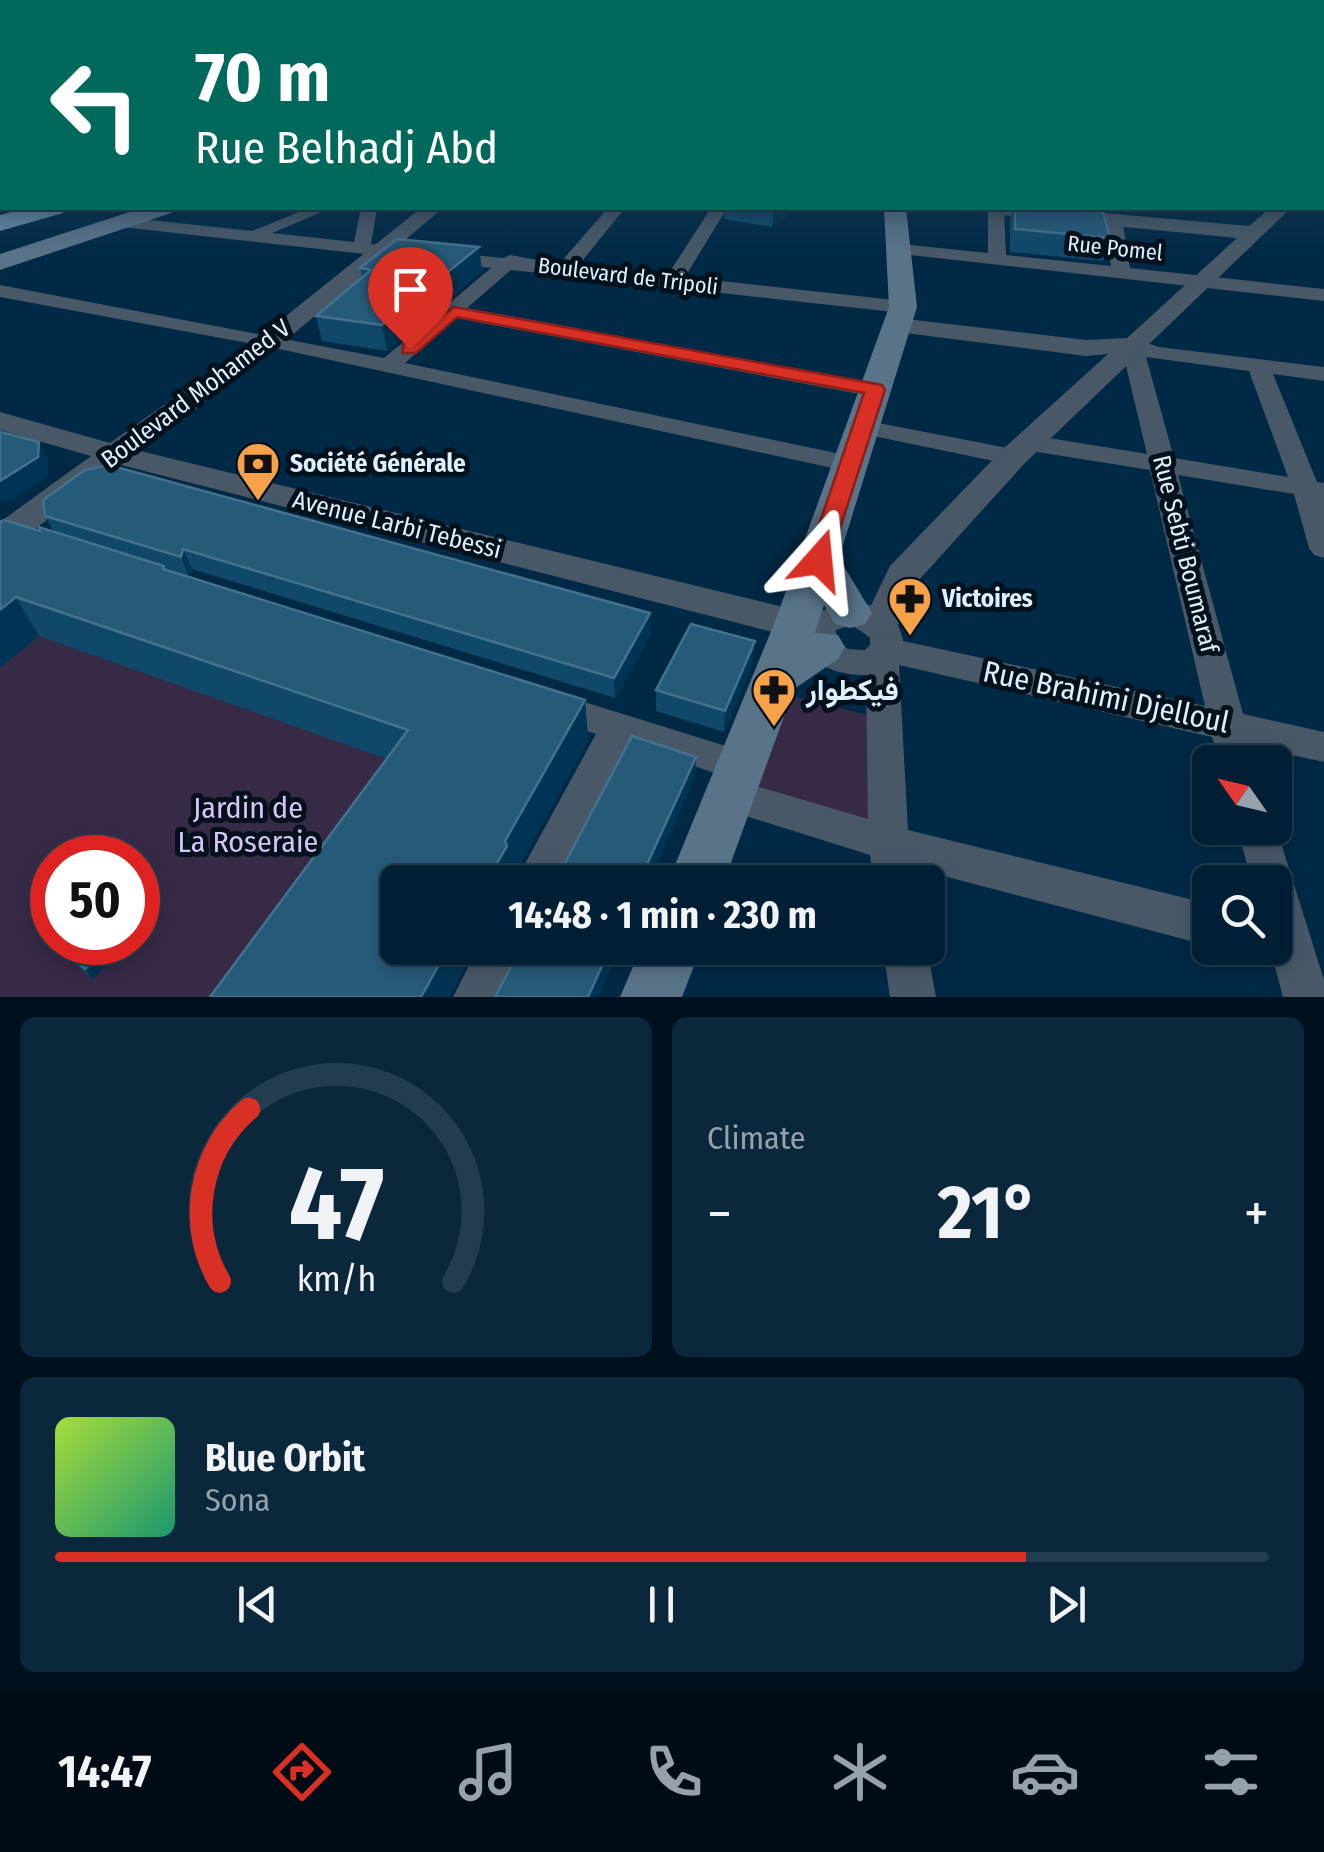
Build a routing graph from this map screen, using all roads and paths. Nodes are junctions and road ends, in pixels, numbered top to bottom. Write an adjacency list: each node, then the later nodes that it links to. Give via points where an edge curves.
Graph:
1 (47, 210): 14 (main road)
2 (157, 210): 13 (main road)
3 (317, 210): 16 (street)
4 (369, 210): 17 (street)
5 (431, 210): 17 (street, Boulevard Mohamed V, via 410,229)
6 (615, 210): 22 (street)
7 (718, 210): 24 (street)
8 (895, 210): 18 (main road)
9 (994, 210): 19 (street)
10 (1016, 210): 12 (street)
11 (1278, 210): 15 (street)
12 (1113, 219): 15 (street); 23 (street)
13 (122, 222): 16 (street, Boulevard de Tripoli); 21 (main road)
14 (0, 223)
15 (1254, 233): 25 (street)
16 (255, 234): 17 (street, Boulevard de Tripoli)
17 (371, 246): 20 (street, Boulevard de Tripoli); 30 (street, Boulevard Mohamed V)
18 (901, 249): 19 (street, Rue Pomel); 29 (main road)
19 (997, 260): 23 (street, Rue Pomel)
20 (510, 261): 22 (street, Boulevard de Tripoli); 28 (street)
21 (0, 262)
22 (566, 268): 24 (street, Boulevard de Tripoli)
23 (1122, 274): 25 (street, Rue Pomel)
24 (673, 282): 29 (street, Boulevard de Tripoli)
25 (1200, 282): 27 (street, Rue Pomel); 31 (street)
26 (0, 291): 30 (street)
27 (1324, 295)
28 (454, 312): 33 (street); 36 (street)
29 (900, 316): 31 (street, via 1073,346); 36 (main road)
30 (270, 341): 33 (street); 38 (street, Boulevard Mohamed V)
31 (1132, 344): 32 (street); 37 (street); 39 (street, Rue Sebti Boumaraf)
32 (1258, 366): 34 (street); 40 (street)
33 (388, 367): 36 (street)
34 (1324, 374)
35 (0, 422): 38 (street, Avenue Larbi Tebessi)
36 (863, 427): 37 (street); 44 (main road, via 819,560)
37 (1022, 450): 39 (street); 44 (street)
38 (116, 454): 41 (street, Boulevard Mohamed V); 44 (street, Avenue Larbi Tebessi)
39 (1164, 466): 40 (street); 46 (street, Rue Sebti Boumaraf)
40 (1315, 490): 43 (street)
41 (1, 535): 42 (street)
42 (42, 545)
43 (1324, 548)
44 (853, 636): 46 (street, Rue Brahimi Djelloul); 50 (main road, via 776,678); 51 (street)
45 (526, 698): 47 (street)
46 (1225, 722): 48 (street, Rue Sebti Boumaraf); 49 (street, Rue Brahimi Djelloul)
47 (618, 727): 50 (street); 52 (street)
48 (1232, 745)
49 (1324, 747)
50 (736, 780): 51 (street); 53 (main road)
51 (892, 863): 54 (street)
52 (545, 865)
53 (703, 865)
54 (1192, 921)
55 (1292, 963): 62 (street)
56 (493, 965): 59 (street)
57 (663, 965): 60 (main road)
58 (908, 965): 61 (street)
59 (476, 997)
60 (651, 997)
61 (913, 997)
62 (1306, 997)

